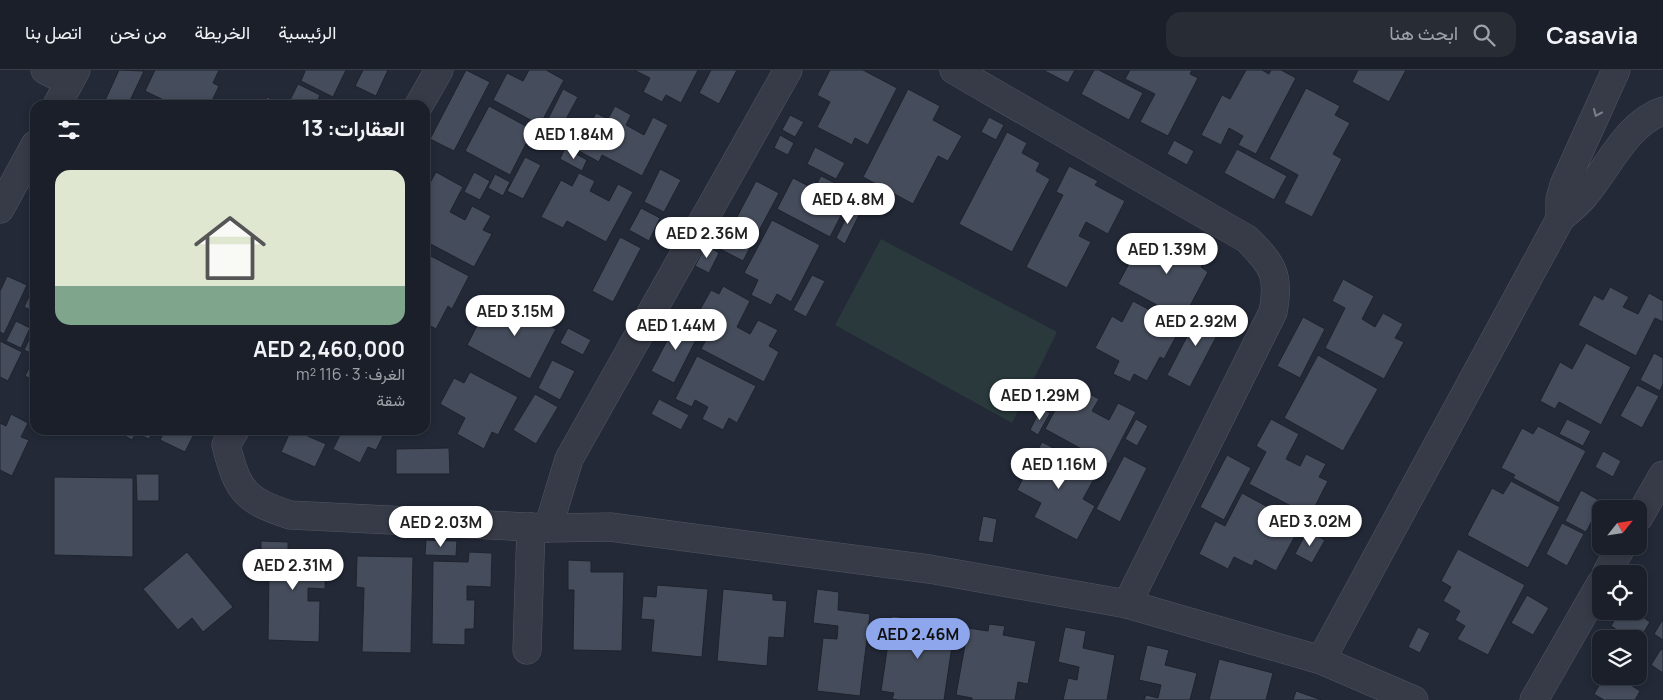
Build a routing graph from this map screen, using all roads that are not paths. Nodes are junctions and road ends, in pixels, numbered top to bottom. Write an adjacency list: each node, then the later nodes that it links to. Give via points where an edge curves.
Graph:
1 (439, 70): 5 (street)
2 (788, 70): 13 (street, via 568,459)
3 (954, 70): 15 (street, via 1247,239 1265,257 1275,276 1272,312)
4 (1616, 70): 9 (street, one-way to 9, via 1564,185)
5 (422, 100)
6 (1663, 111): 9 (street, via 1656,113 1630,136 1585,195)
7 (30, 154): 8 (street)
8 (0, 210)
9 (1560, 219): 17 (street)
10 (232, 435): 13 (street, via 226,445 232,470 242,491 265,507 290,515)
11 (1663, 475): 12 (street)
12 (1648, 501)
13 (540, 527): 15 (street, via 610,528 900,565); 16 (street)
14 (1592, 599): 19 (street)
15 (1127, 604): 17 (street)
16 (527, 650)
17 (1321, 660): 18 (street)
18 (1414, 700)
19 (1534, 700)

